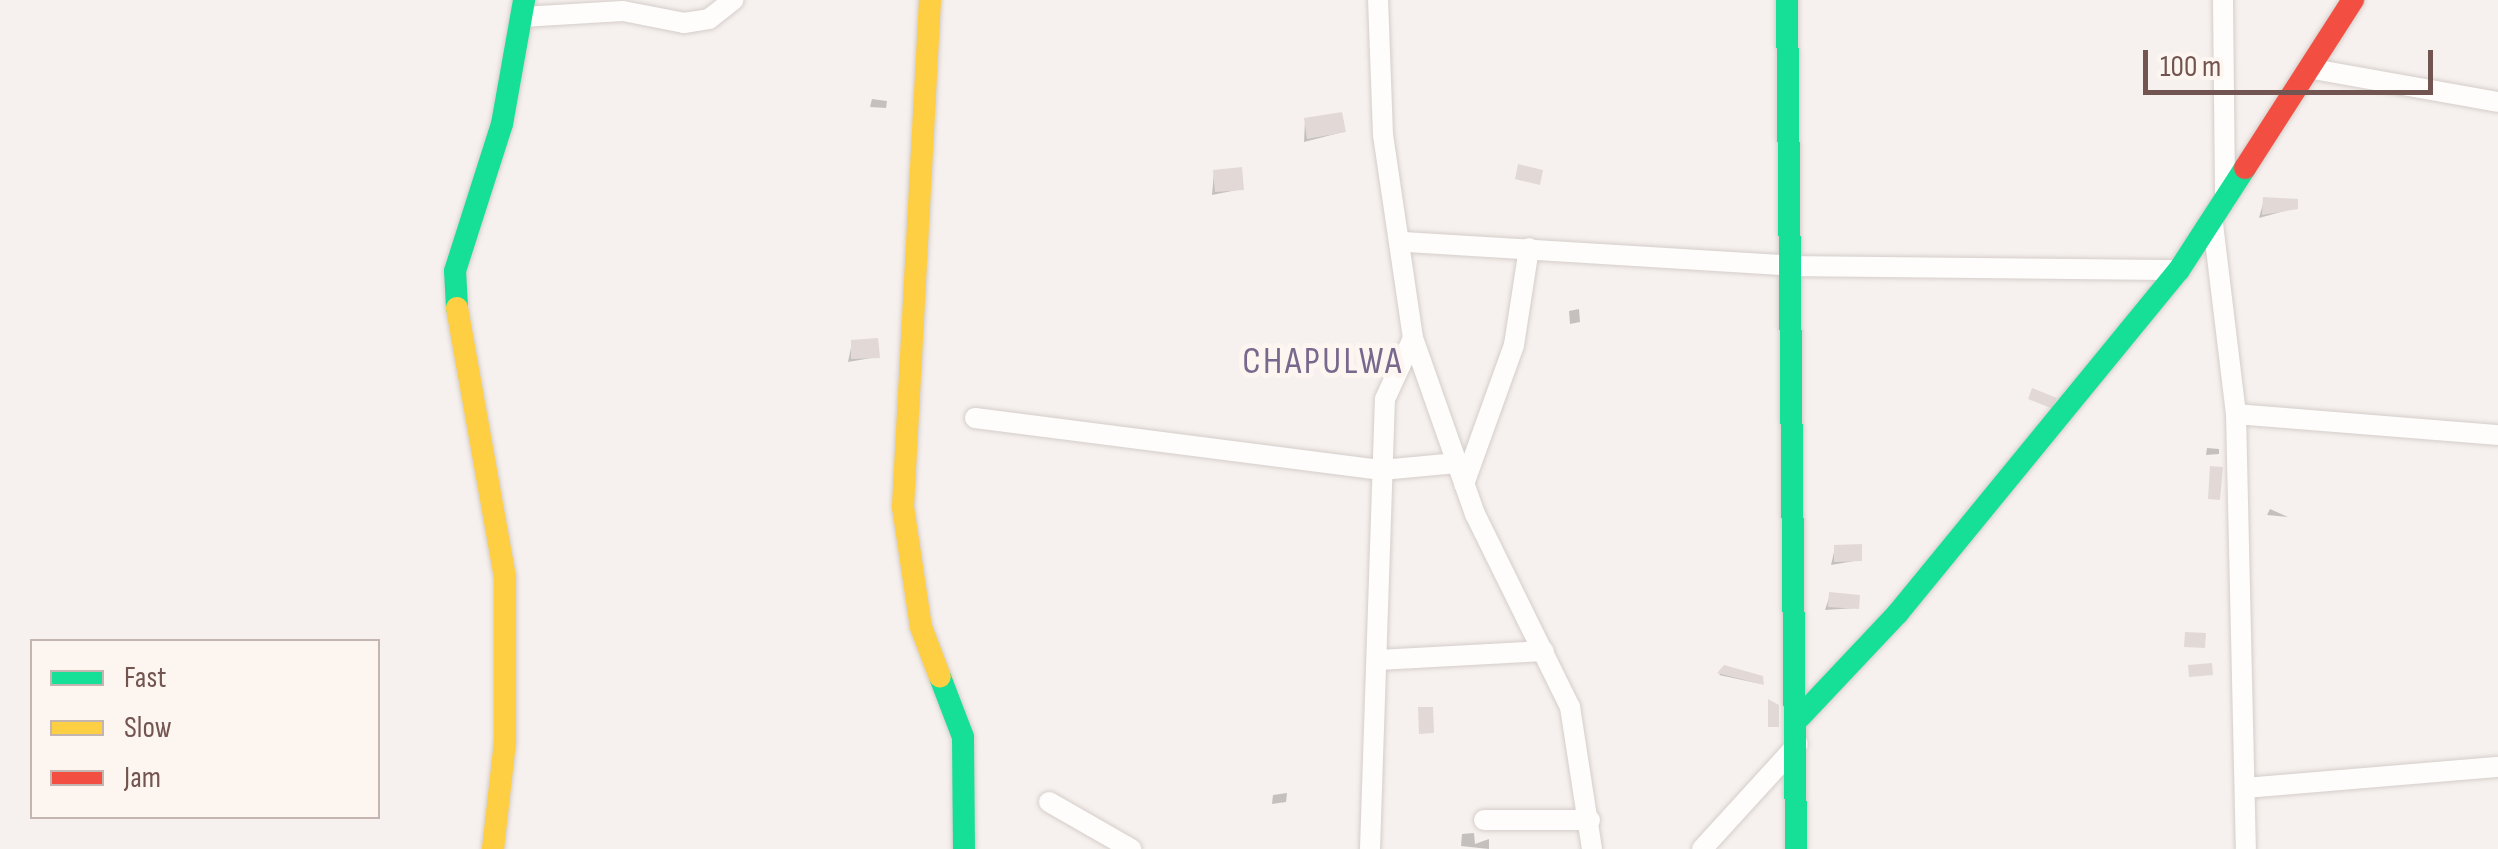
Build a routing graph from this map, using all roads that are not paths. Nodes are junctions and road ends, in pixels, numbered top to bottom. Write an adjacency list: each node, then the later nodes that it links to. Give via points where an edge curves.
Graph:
1 (732, 0): 7 (street, via 710,19 684,23 623,11)
2 (930, 0): 33 (street, via 904,507 920,627 963,737)
3 (1378, 0): 12 (street, via 1383,134)
4 (1787, 0): 14 (street)
5 (2223, 0): 10 (street)
6 (2353, 0): 8 (street)
7 (523, 9): 32 (street, via 502,124 455,270 459,352 491,474 504,577 505,742)
8 (2312, 69): 9 (street); 10 (street)
9 (2498, 102)
10 (2225, 203): 11 (street)
11 (2212, 224): 15 (street); 17 (street)
12 (1405, 242): 13 (street); 16 (street)
13 (1529, 248): 14 (street); 22 (street, via 1514,345)
14 (1795, 266): 15 (street); 25 (street)
15 (2179, 270): 25 (street, via 1898,613)
16 (1413, 338): 20 (street); 21 (street, via 1385,399)
17 (2236, 414): 19 (street); 28 (street)
18 (975, 418): 21 (street)
19 (2498, 435)
20 (1456, 463): 21 (street); 22 (street)
21 (1382, 470): 24 (street)
22 (1464, 484): 23 (street)
23 (1544, 651): 24 (street); 31 (street, via 1580,742)
24 (1378, 660): 35 (street)
25 (1800, 716): 26 (street)
26 (1800, 742): 37 (street); 38 (street)
27 (2498, 766): 28 (street)
28 (2246, 788): 39 (street)
29 (1049, 802): 34 (street)
30 (1484, 820): 31 (street)
31 (1590, 820): 36 (street)
32 (492, 849)
33 (964, 849)
34 (1131, 849)
35 (1370, 849)
36 (1592, 849)
37 (1702, 849)
38 (1796, 849)
39 (2246, 849)

